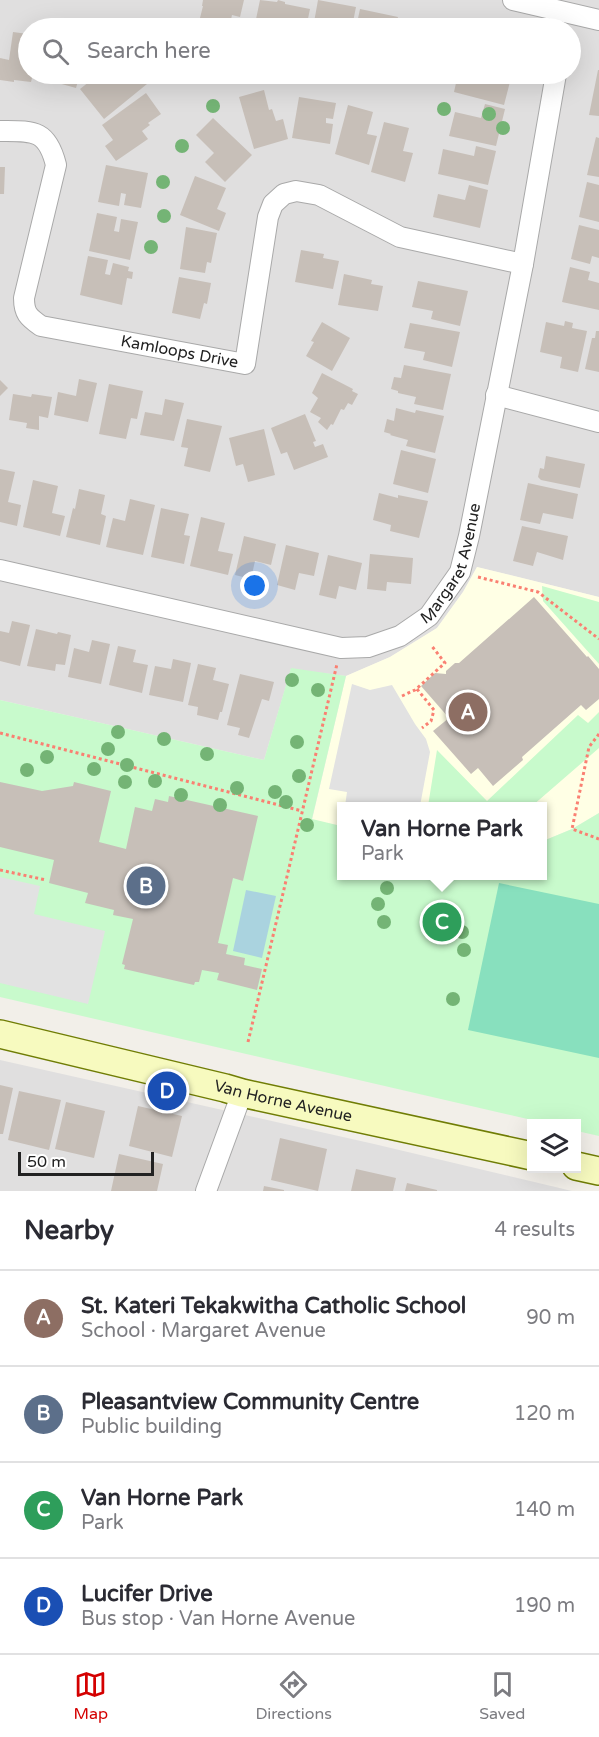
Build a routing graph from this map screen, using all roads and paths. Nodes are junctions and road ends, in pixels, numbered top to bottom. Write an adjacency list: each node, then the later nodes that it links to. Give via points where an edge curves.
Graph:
1 (513, 0): 2 (street)
2 (567, 14): 3 (street)
3 (599, 20)
4 (554, 84): 6 (street, Margaret Avenue)
5 (0, 131): 6 (street, Kamloops Drive, via 42,136 52,148 56,165 24,298 24,309 41,326 245,364 268,217 273,204 284,194 296,191 319,195 400,237)
6 (523, 264): 7 (street, Margaret Avenue)
7 (496, 395): 8 (street); 10 (street, Margaret Avenue)
8 (599, 422)
9 (0, 570): 13 (street, Margaret Avenue)
10 (460, 572): 11 (path, via 538,592); 13 (street, Margaret Avenue, via 429,616 400,636 368,647)
11 (599, 639)
12 (431, 645): 14 (path, via 445,663)
13 (341, 648): 19 (path)
14 (417, 689): 15 (path); 16 (path, via 434,710 431,721)
15 (402, 696)
16 (422, 728)
17 (0, 734): 19 (path)
18 (599, 734): 20 (path, via 589,747 572,829)
19 (302, 811): 24 (path)
20 (599, 839)
21 (0, 870): 22 (path)
22 (46, 880)
23 (0, 1034): 25 (street, Van Horne Avenue)
24 (248, 1042)
25 (242, 1093): 26 (street, Van Horne Avenue); 29 (street)
26 (527, 1155)
27 (581, 1167): 28 (street)
28 (599, 1171)
29 (206, 1191)

